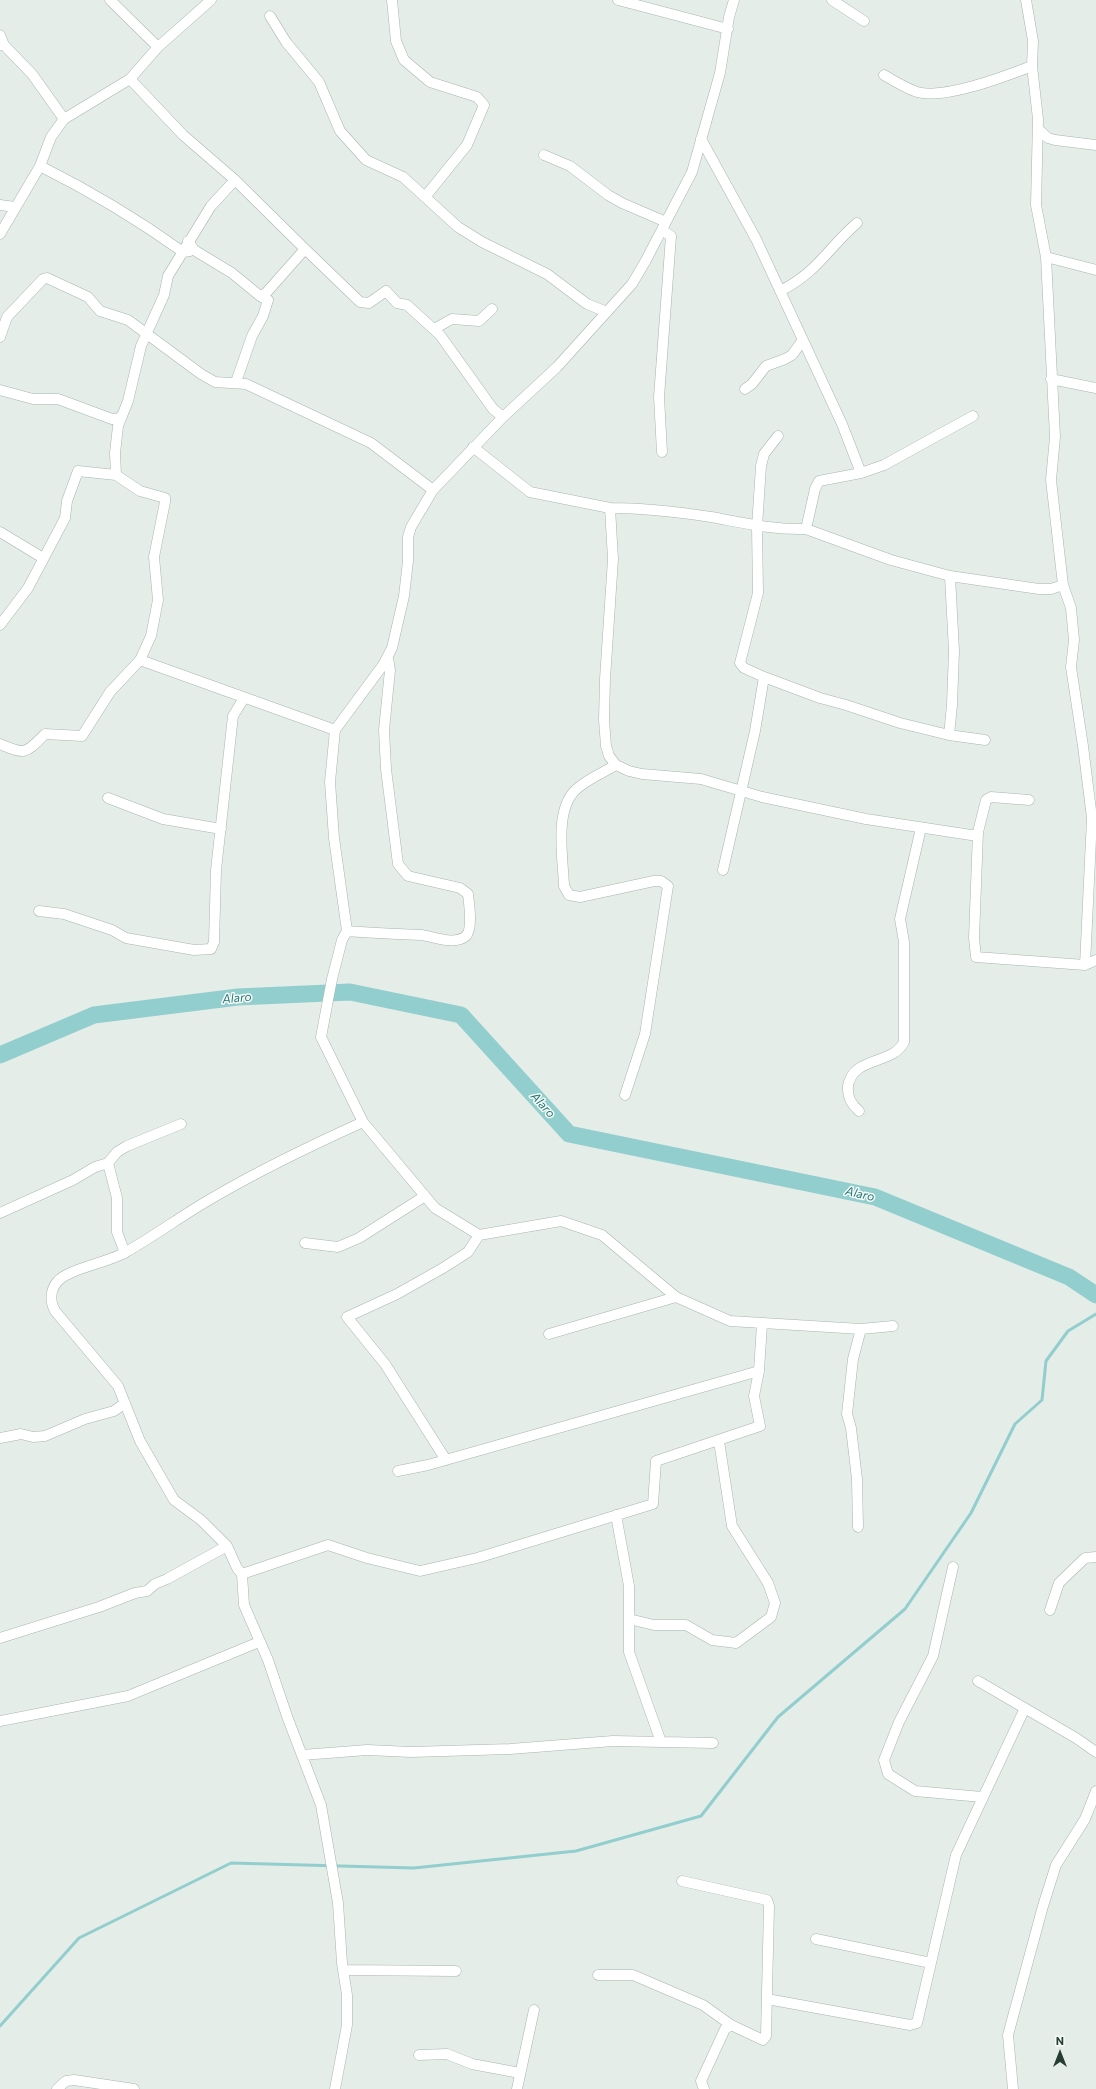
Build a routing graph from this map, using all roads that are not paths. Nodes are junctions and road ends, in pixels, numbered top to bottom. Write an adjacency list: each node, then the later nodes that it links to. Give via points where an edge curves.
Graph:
1 (110, 0): 13 (street)
2 (210, 0): 13 (street)
3 (392, 0): 24 (street, via 396,41 404,60 430,82 477,97 484,105 468,145)
4 (618, 0): 10 (street)
5 (734, 0): 10 (street)
6 (832, 0): 9 (street)
7 (1026, 0): 14 (street, via 1033,41)
8 (270, 16): 24 (street, via 286,42 319,82 340,131 366,160 402,177)
9 (864, 21)
10 (728, 29): 19 (street, via 720,73)
11 (0, 35): 12 (street)
12 (2, 45): 17 (street, via 32,74)
13 (158, 47): 16 (street)
14 (1032, 66): 15 (street, via 976,85 943,92 917,92); 18 (street)
15 (884, 76)
16 (130, 79): 17 (street); 23 (street, via 183,135)
17 (64, 119): 22 (street, via 51,137)
18 (1038, 129): 20 (street, via 1048,138 1055,140); 34 (street, via 1036,205)
19 (701, 139): 28 (street, via 692,172); 36 (street, via 756,239)
20 (1096, 145)
21 (544, 155): 28 (street, via 570,166 618,200)
22 (40, 166): 26 (street); 33 (street, via 138,220)
23 (235, 180): 30 (street, via 211,206); 31 (street)
24 (425, 197): 39 (street, via 458,227 482,242 547,274 587,304)
25 (0, 205): 26 (street)
26 (15, 207): 29 (street)
27 (857, 224): 36 (street, via 812,271)
28 (664, 226): 39 (street, via 632,284); 54 (street, via 671,236 659,397)
29 (0, 234)
30 (188, 241): 32 (street); 33 (street)
31 (306, 249): 37 (street, via 266,293); 40 (street, via 360,302 368,303 386,291 397,303 407,305)
32 (194, 250): 33 (street); 37 (street, via 232,273)
33 (183, 252): 41 (street, via 168,276 164,295)
34 (1046, 257): 35 (street); 44 (street)
35 (1096, 270)
36 (780, 291): 43 (street)
37 (260, 296): 45 (street, via 268,300)
38 (492, 309): 40 (street, via 479,321 452,319)
39 (607, 312): 50 (street, via 557,367)
40 (434, 329): 50 (street, via 463,364 493,408)
41 (146, 332): 42 (street, via 128,320 100,311 92,300 84,295 45,278 7,316); 45 (street, via 215,382); 51 (street, via 138,354 128,401 122,416)
42 (0, 337)
43 (803, 340): 48 (street, via 792,355 766,366); 55 (street, via 842,424)
44 (1051, 379): 46 (street); 64 (street, via 1055,437 1051,480)
45 (236, 382): 57 (street, via 246,384 365,440)
46 (1096, 388)
47 (0, 390): 51 (street, via 33,399 58,399)
48 (745, 390)
49 (973, 416): 55 (street, via 898,458)
50 (503, 417): 53 (street)
51 (115, 422): 56 (street)
52 (778, 436): 59 (street, via 764,454 760,466)
53 (473, 447): 57 (street); 58 (street, via 530,492)
54 (662, 452)
55 (861, 473): 60 (street, via 819,481)
56 (116, 475): 62 (street, via 78,471 67,501 65,518); 67 (street, via 140,491 165,498 154,557 158,600 151,636)
57 (433, 490): 66 (street, via 411,527 408,537 404,596)
58 (610, 508): 59 (street, via 704,516); 74 (street, via 613,559 604,720 606,746 609,756)
59 (757, 527): 60 (street); 68 (street, via 758,593 740,663 744,668)
60 (806, 529): 63 (street, via 891,560)
61 (0, 532): 62 (street)
62 (44, 558): 65 (street, via 28,588)
63 (950, 576): 64 (street, via 1039,589); 71 (street, via 954,651)
64 (1064, 586): 85 (street, via 1071,608 1074,640 1071,667 1092,818)
65 (0, 625)
66 (388, 658): 70 (street); 83 (street, via 390,670 385,715 386,762 398,864 408,876 460,888 468,894 469,930 466,936 458,940)
67 (140, 660): 69 (street); 73 (street, via 110,692 82,736 45,734 29,750 18,752)
68 (764, 677): 71 (street, via 820,698); 75 (street, via 755,732)
69 (244, 698): 70 (street); 79 (street, via 233,716)
70 (335, 730): 83 (street, via 331,789 334,838)
71 (949, 736): 72 (street)
72 (984, 740)
73 (0, 744)
74 (616, 765): 75 (street, via 642,774 701,779); 86 (street, via 578,787 565,805 562,817 564,886 568,895 580,897 654,881 661,881 668,886 645,1034)
75 (740, 790): 78 (street, via 858,818); 81 (street)
76 (108, 798): 79 (street, via 163,819)
77 (1029, 800): 80 (street, via 988,798)
78 (921, 828): 80 (street, via 971,835); 87 (street, via 900,919 904,942 904,1042 897,1051 859,1068 852,1074 847,1091 852,1105)
79 (221, 829): 82 (street, via 214,896 214,942 211,948 194,950 126,938 112,930 64,914)
80 (978, 832): 85 (street, via 974,938 976,957)
81 (723, 870)
82 (38, 911)
83 (347, 931): 88 (street, via 342,940 332,979 322,1040)
84 (1096, 960): 85 (street)
85 (1084, 965)
86 (625, 1095)
87 (859, 1111)
88 (363, 1122): 91 (street); 95 (street, via 258,1172)
89 (182, 1124): 90 (street, via 127,1146 117,1152)
90 (108, 1163): 92 (street); 95 (street, via 117,1198 117,1232)
91 (425, 1196): 93 (street, via 436,1208); 94 (street, via 359,1238 338,1247)
92 (0, 1213)
93 (479, 1235): 96 (street, via 561,1221 602,1235); 105 (street, via 468,1252 462,1256 397,1294 347,1317 385,1364)
94 (305, 1244)
95 (125, 1253): 102 (street, via 57,1282 51,1295 51,1303 118,1386)
96 (676, 1297): 97 (street, via 730,1321); 100 (street)
97 (762, 1324): 99 (street); 101 (street)
98 (892, 1326): 99 (street)
99 (861, 1329): 108 (street, via 853,1359 847,1407 857,1479)
100 (549, 1334)
101 (759, 1371): 104 (street, via 754,1396 760,1426); 105 (street)
102 (125, 1403): 103 (street, via 114,1411 85,1419 46,1436 21,1434); 109 (street, via 140,1441 174,1500)
103 (0, 1438)
104 (719, 1441): 107 (street, via 656,1461 653,1504); 114 (street, via 732,1526 768,1584 775,1603 771,1617 736,1643 712,1640 686,1625 654,1625)
105 (446, 1460): 106 (street)
106 (398, 1471)
107 (616, 1515): 112 (street, via 477,1558 420,1571 328,1545); 114 (street, via 629,1586)
108 (858, 1527)
109 (227, 1546): 112 (street); 115 (street, via 155,1584 147,1591)
110 (1096, 1557): 113 (street, via 1085,1558 1059,1583)
111 (952, 1567): 125 (street, via 933,1656 899,1722 884,1760 888,1774 915,1791)
112 (242, 1574): 116 (street, via 244,1605)
113 (1050, 1610)
114 (629, 1619): 120 (street, via 629,1652)
115 (0, 1638)
116 (259, 1642): 119 (street, via 128,1696); 123 (street, via 268,1660)
117 (978, 1682): 118 (street)
118 (1025, 1708): 122 (street); 125 (street)
119 (0, 1721)
120 (661, 1742): 121 (street); 123 (street, via 613,1741 510,1749 411,1752 367,1750)
121 (713, 1743)
122 (1096, 1752)
123 (302, 1755): 129 (street, via 321,1805 335,1889)
124 (1096, 1791): 142 (street, via 1084,1819 1056,1865 1043,1906 1008,2035)
125 (982, 1797): 128 (street, via 956,1855)
126 (682, 1881): 132 (street, via 768,1900)
127 (816, 1939): 128 (street)
128 (931, 1963): 132 (street, via 917,2022 910,2024)
129 (343, 1970): 130 (street); 139 (street, via 347,1995 347,2026)
130 (456, 1971)
131 (598, 1975): 134 (street, via 634,1975 703,2005)
132 (767, 1999): 134 (street, via 766,2036 763,2040)
133 (534, 2010): 136 (street)
134 (732, 2024): 141 (street, via 725,2029 701,2081)
135 (419, 2055): 136 (street, via 447,2054 472,2064)
136 (520, 2073): 140 (street)
137 (57, 2089): 138 (street, via 66,2081 74,2080)
138 (134, 2089)
139 (335, 2089)
140 (517, 2089)
141 (704, 2089)
142 (1013, 2089)

